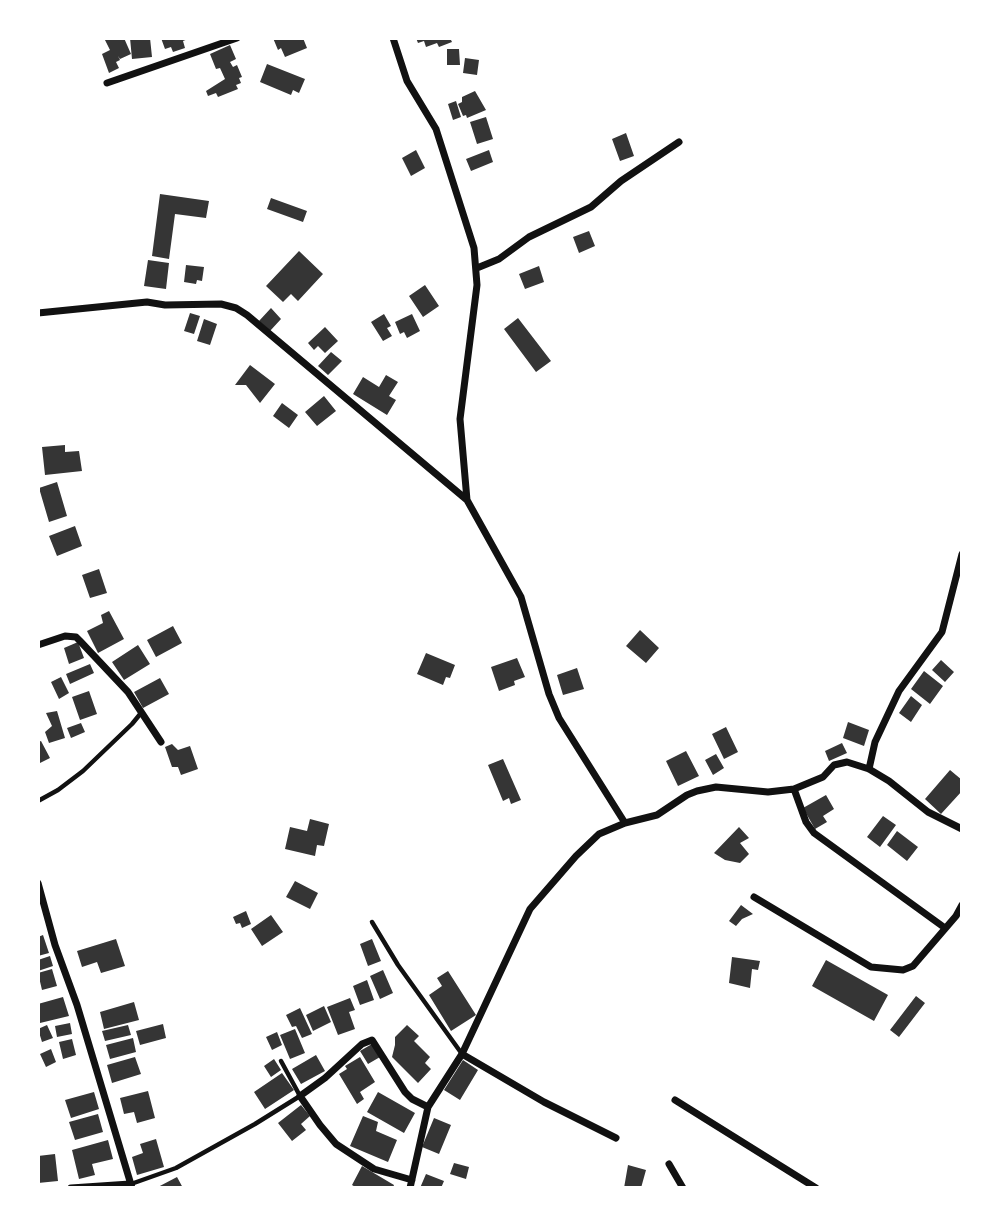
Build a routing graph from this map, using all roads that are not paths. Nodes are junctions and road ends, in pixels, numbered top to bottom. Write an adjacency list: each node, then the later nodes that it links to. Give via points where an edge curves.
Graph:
1 (237, 38): 3 (street)
2 (393, 38): 5 (street, via 407,81 436,129 470,230)
3 (107, 83)
4 (679, 142): 5 (street, via 583,212)
5 (477, 268): 7 (street, via 460,409)
6 (38, 313): 7 (street, via 147,302 221,303 236,308)
7 (467, 500): 15 (street, via 521,597 559,718)
8 (961, 554): 12 (street, via 942,632 899,691 875,742)
9 (38, 645): 10 (street, via 76,637 122,684)
10 (141, 713): 11 (street); 14 (lane, via 83,771)
11 (161, 742)
12 (869, 769): 13 (street, via 843,762); 16 (street, via 928,813)
13 (794, 789): 15 (street, via 708,789 687,795 657,815); 21 (street, via 814,834)
14 (38, 801)
15 (625, 823): 22 (street, via 587,844 530,909)
16 (961, 829)
17 (38, 883): 30 (street)
18 (754, 897): 21 (street, via 877,968 910,968)
19 (961, 905): 21 (street)
20 (372, 922): 22 (lane)
21 (945, 928)
22 (462, 1054): 26 (street); 27 (street)
23 (281, 1061): 24 (lane)
24 (300, 1096): 26 (street, via 372,1040 405,1092); 29 (street, via 336,1144); 30 (lane, via 176,1168)
25 (675, 1100): 33 (street)
26 (428, 1107): 29 (street)
27 (616, 1138)
28 (669, 1164): 32 (street)
29 (411, 1184)
30 (131, 1186): 31 (street)
31 (71, 1188)
32 (683, 1188)
33 (816, 1188)

